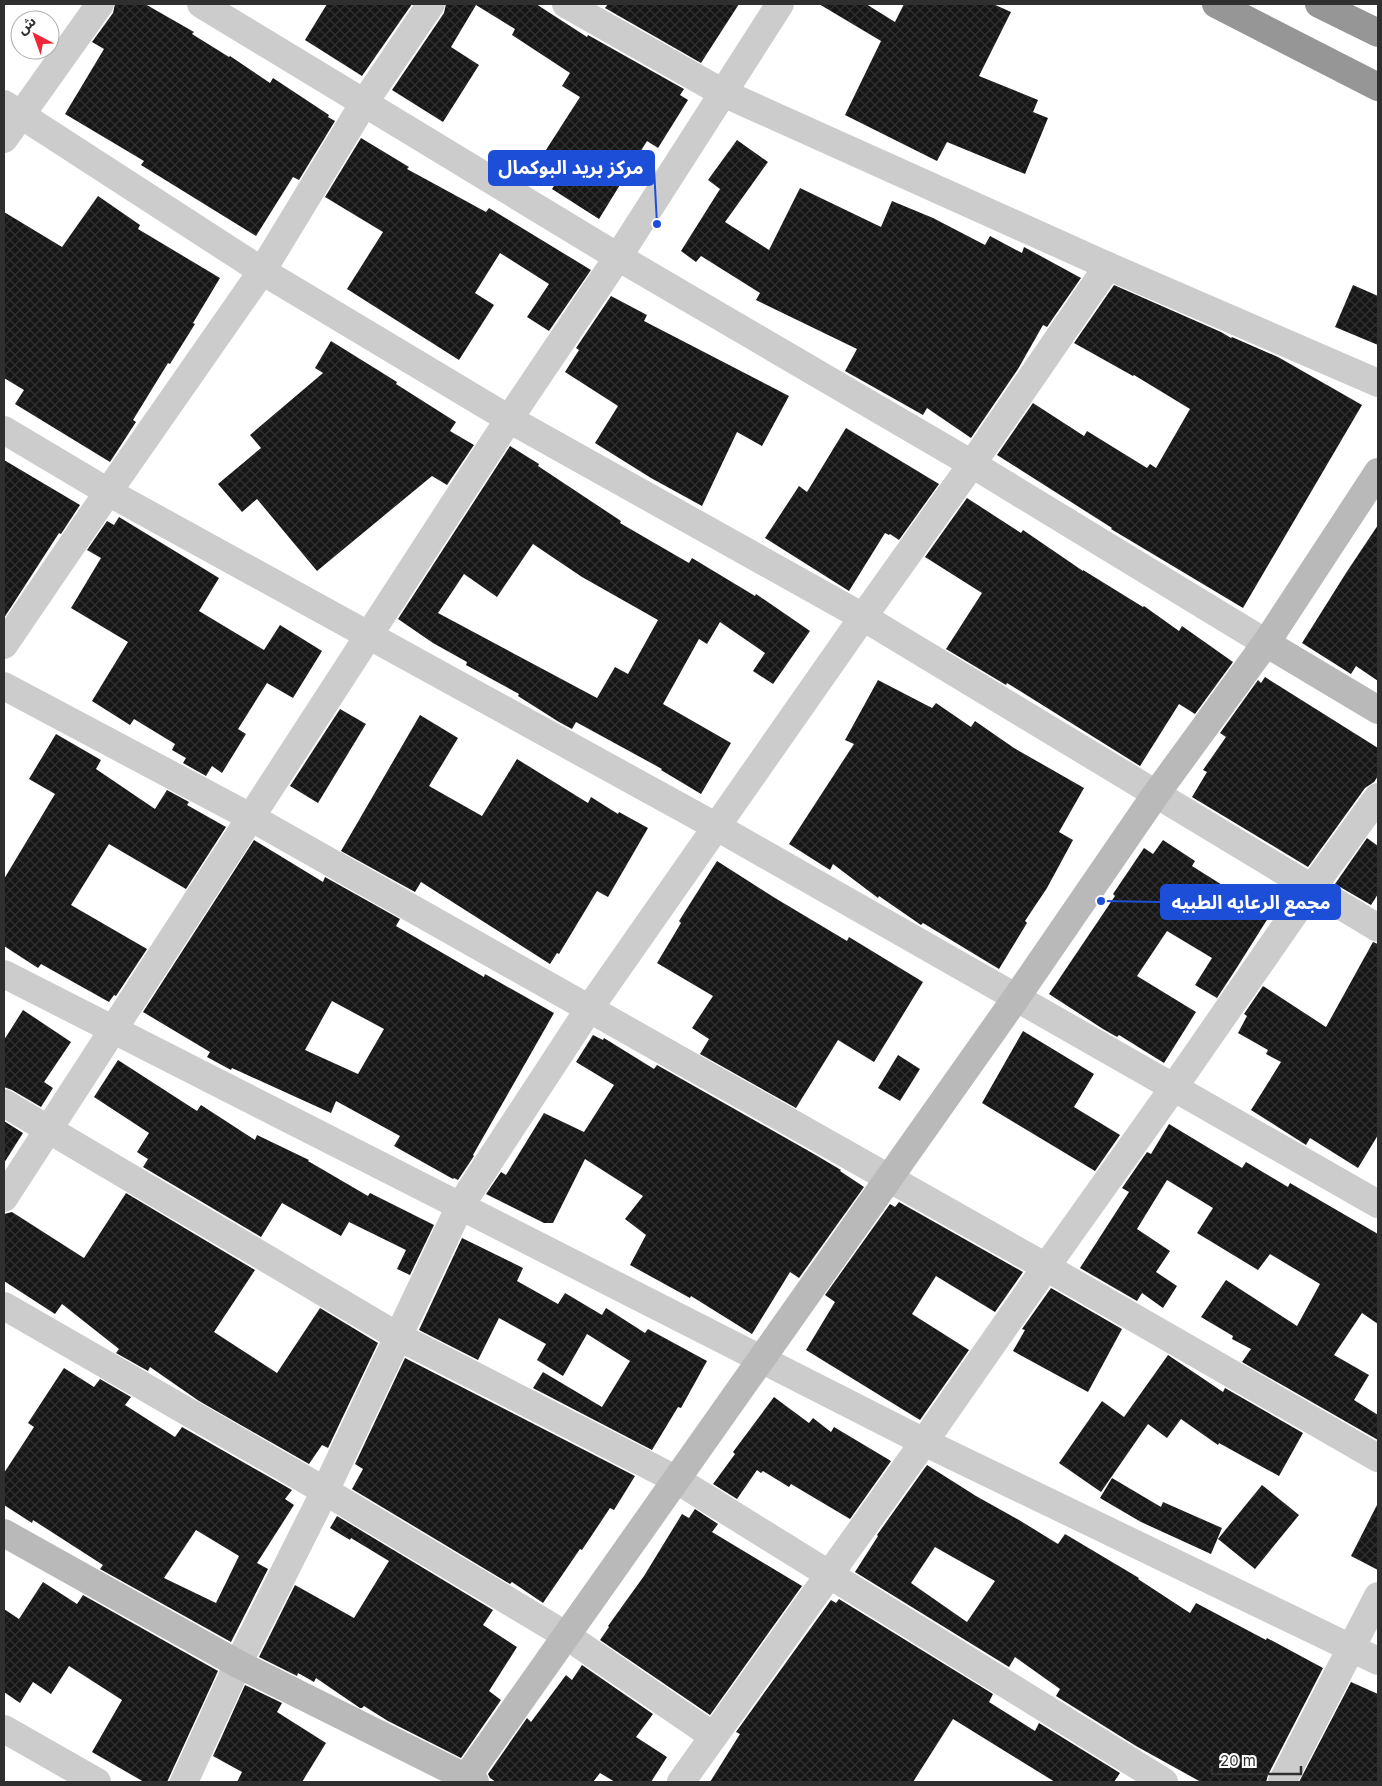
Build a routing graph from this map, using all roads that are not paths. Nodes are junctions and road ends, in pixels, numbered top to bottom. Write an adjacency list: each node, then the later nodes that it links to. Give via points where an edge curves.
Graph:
1 (100, 4): 12 (street)
2 (201, 4): 11 (street)
3 (431, 4): 11 (street)
4 (566, 4): 10 (street)
5 (780, 4): 10 (street)
6 (1216, 4): 9 (highway)
7 (1319, 4): 8 (highway)
8 (1378, 33)
9 (1378, 87)
10 (723, 93): 14 (street); 15 (street)
11 (364, 103): 14 (street); 16 (street)
12 (12, 109): 13 (street); 16 (street)
13 (4, 139)
14 (618, 257): 18 (street); 20 (street)
15 (1108, 266): 17 (street); 20 (street)
16 (262, 271): 18 (street); 22 (street)
17 (1378, 383)
18 (509, 419): 23 (street); 24 (street)
19 (4, 430): 22 (street)
20 (972, 464): 23 (street); 25 (street)
21 (1378, 472): 25 (street)
22 (108, 492): 24 (street); 26 (street)
23 (863, 617): 29 (street); 32 (street)
24 (369, 635): 31 (street); 32 (street)
25 (1266, 643): 28 (street); 29 (street)
26 (4, 645)
27 (4, 686): 31 (street)
28 (1378, 710)
29 (1156, 794): 33 (street); 36 (street)
30 (1378, 797): 33 (street)
31 (252, 818): 37 (street); 38 (street)
32 (717, 827): 36 (street); 37 (street)
33 (1312, 888): 34 (street); 39 (street)
34 (1378, 928)
35 (4, 974): 38 (street)
36 (1016, 998): 39 (street); 42 (street)
37 (589, 1009): 42 (street); 45 (street)
38 (113, 1030): 41 (street); 45 (street)
39 (1174, 1087): 44 (street); 46 (street)
40 (4, 1103): 41 (street)
41 (49, 1130): 43 (street); 48 (street)
42 (888, 1178): 46 (street); 49 (street)
43 (4, 1198)
44 (1378, 1204)
45 (460, 1206): 48 (street); 49 (street)
46 (1046, 1267): 50 (street); 51 (street)
47 (4, 1306): 53 (street)
48 (399, 1337): 52 (street); 53 (street)
49 (761, 1359): 50 (street); 52 (street)
50 (924, 1442): 55 (street); 58 (street)
51 (1378, 1458)
52 (677, 1480): 55 (street); 57 (street)
53 (325, 1491): 57 (street); 60 (street)
54 (4, 1533): 60 (street)
55 (829, 1575): 62 (street); 67 (street)
56 (1378, 1596): 58 (street)
57 (567, 1636): 62 (street); 63 (street)
58 (1353, 1648): 59 (street); 68 (street)
59 (1378, 1661)
60 (238, 1664): 63 (street); 65 (street)
61 (4, 1729): 64 (street)
62 (713, 1736): 66 (street)
63 (468, 1781)
64 (97, 1782)
65 (184, 1782)
66 (681, 1782)
67 (1164, 1782)
68 (1282, 1782)

